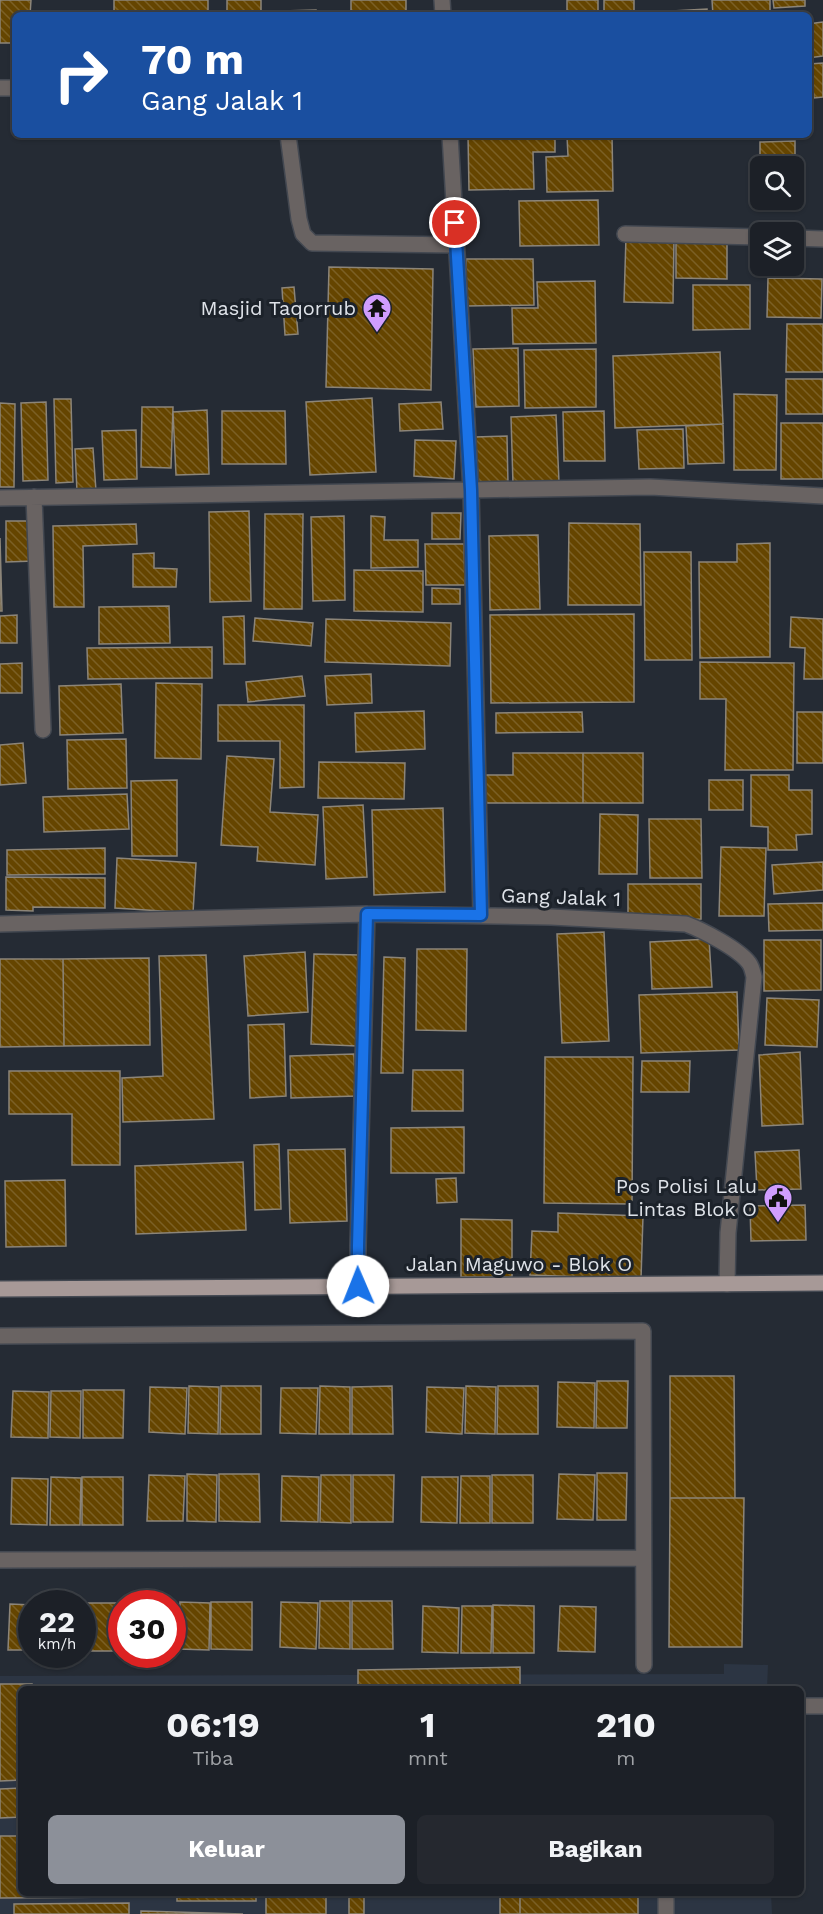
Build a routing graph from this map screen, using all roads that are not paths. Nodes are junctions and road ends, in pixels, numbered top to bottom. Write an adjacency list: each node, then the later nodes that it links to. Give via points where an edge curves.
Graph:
1 (288, 138): 7 (street, via 299,219 303,234 312,243)
2 (450, 138): 7 (street)
3 (626, 234): 4 (street)
4 (750, 237)
5 (804, 238): 6 (street)
6 (823, 239)
7 (456, 245): 8 (street)
8 (471, 490): 9 (street, via 650,487); 10 (street); 14 (street)
9 (823, 496)
10 (34, 497): 11 (street); 12 (street)
11 (0, 498)
12 (43, 730)
13 (367, 914): 14 (street, Gang Jalak 1); 15 (street, Gang Jalak 1); 18 (street)
14 (481, 915): 17 (street, Gang Jalak 1, via 686,924 707,933 750,963 754,977 728,1233)
15 (0, 924)
16 (823, 1283): 17 (main road, Jalan Maguwo - Blok O)
17 (727, 1284): 18 (main road, Jalan Maguwo - Blok O)
18 (358, 1286): 19 (main road, Jalan Maguwo - Blok O)
19 (0, 1289)
20 (0, 1336): 21 (street, via 643,1330)
21 (643, 1558): 22 (street); 23 (street)
22 (0, 1560)
23 (644, 1665)
24 (804, 1706): 25 (street)
25 (823, 1706)
26 (666, 1896): 27 (street)
27 (666, 1914)

